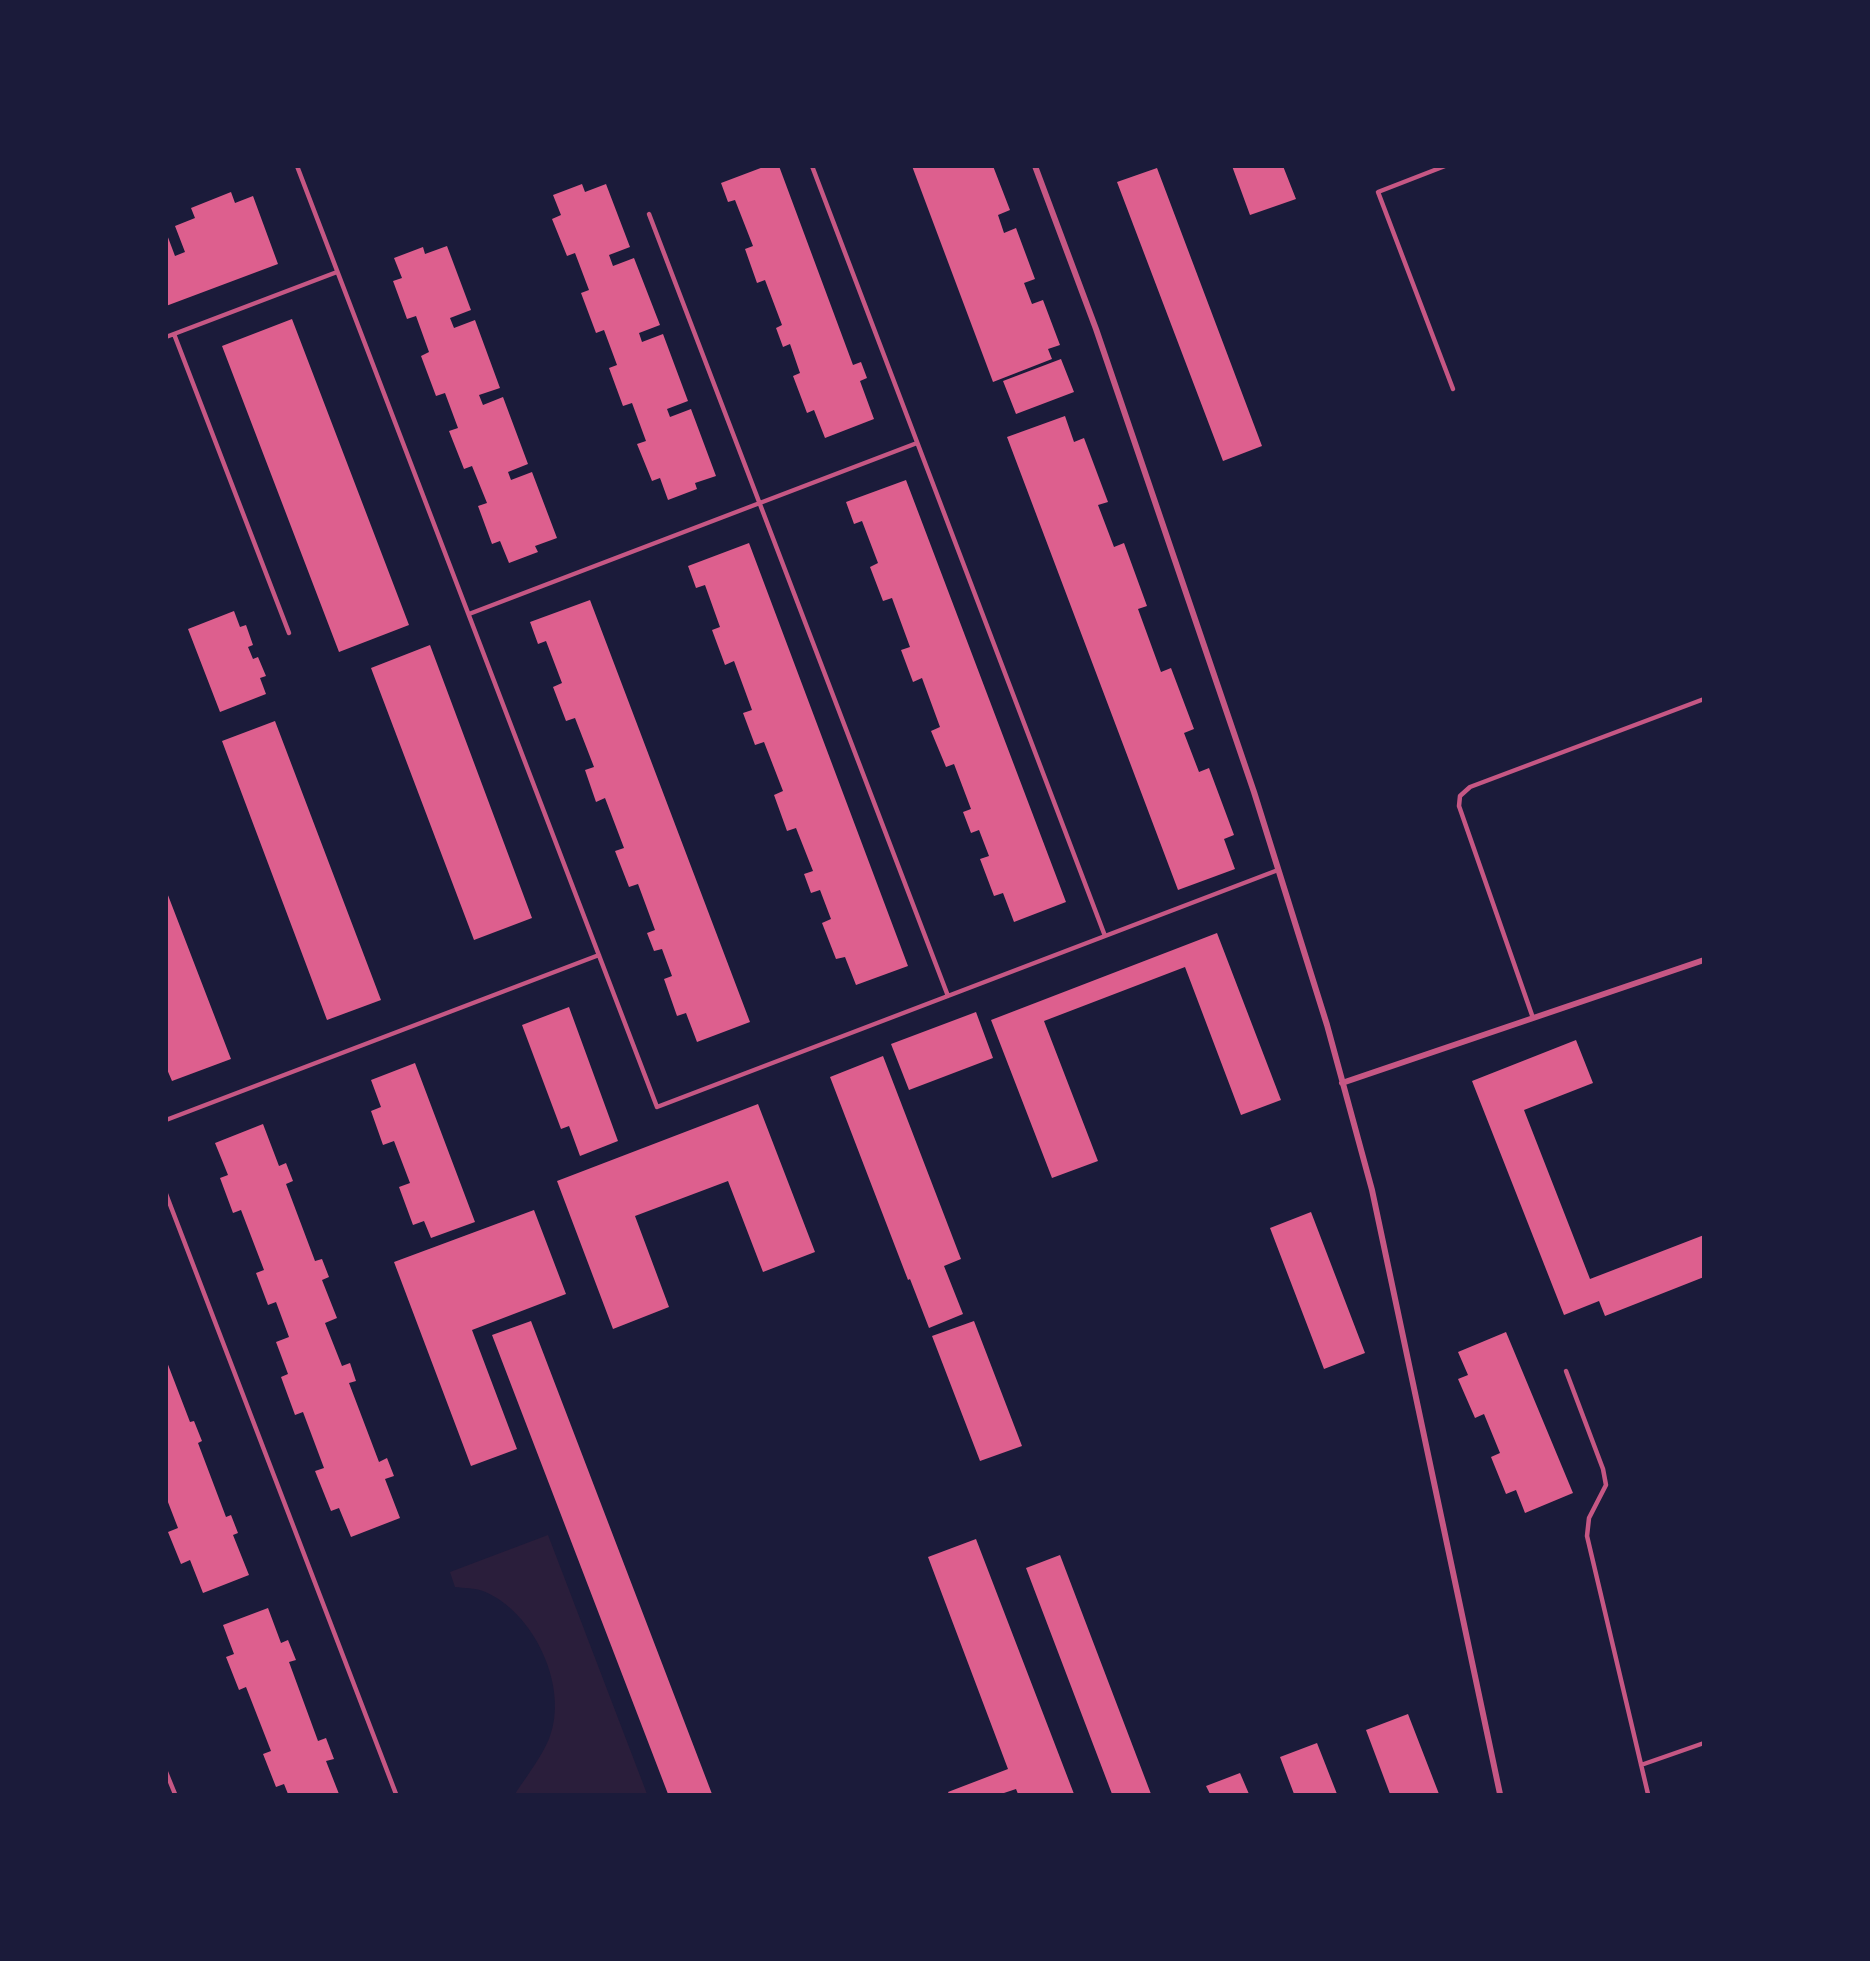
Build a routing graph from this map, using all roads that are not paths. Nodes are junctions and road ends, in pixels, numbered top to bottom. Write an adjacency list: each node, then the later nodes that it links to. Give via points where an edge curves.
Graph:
1 (297, 166): 6 (lane)
2 (812, 166): 10 (lane)
3 (1035, 166): 15 (street, via 1096,329)
4 (1445, 166): 9 (lane, via 1378,192)
5 (650, 214): 11 (lane)
6 (337, 272): 7 (lane); 12 (lane)
7 (174, 334): 8 (lane); 13 (lane)
8 (166, 337)
9 (1453, 389)
10 (917, 443): 11 (lane); 16 (lane)
11 (760, 503): 12 (lane); 19 (lane)
12 (469, 614): 17 (lane)
13 (289, 633)
14 (1704, 699): 20 (lane, via 1470,787 1460,796 1459,806)
15 (1278, 870): 16 (lane); 21 (street)
16 (1105, 936): 19 (lane)
17 (599, 954): 19 (lane, via 657,1107); 22 (lane)
18 (1704, 960): 20 (street)
19 (948, 996)
20 (1533, 1018): 21 (street)
21 (1342, 1083): 30 (street, via 1372,1190)
22 (166, 1120)
23 (166, 1194): 29 (lane)
24 (1566, 1371): 26 (lane, via 1604,1469 1606,1485 1589,1518 1587,1536)
25 (1704, 1743): 26 (lane)
26 (1641, 1765): 31 (lane)
27 (166, 1772): 28 (lane)
28 (175, 1794)
29 (396, 1794)
30 (1500, 1794)
31 (1648, 1794)

